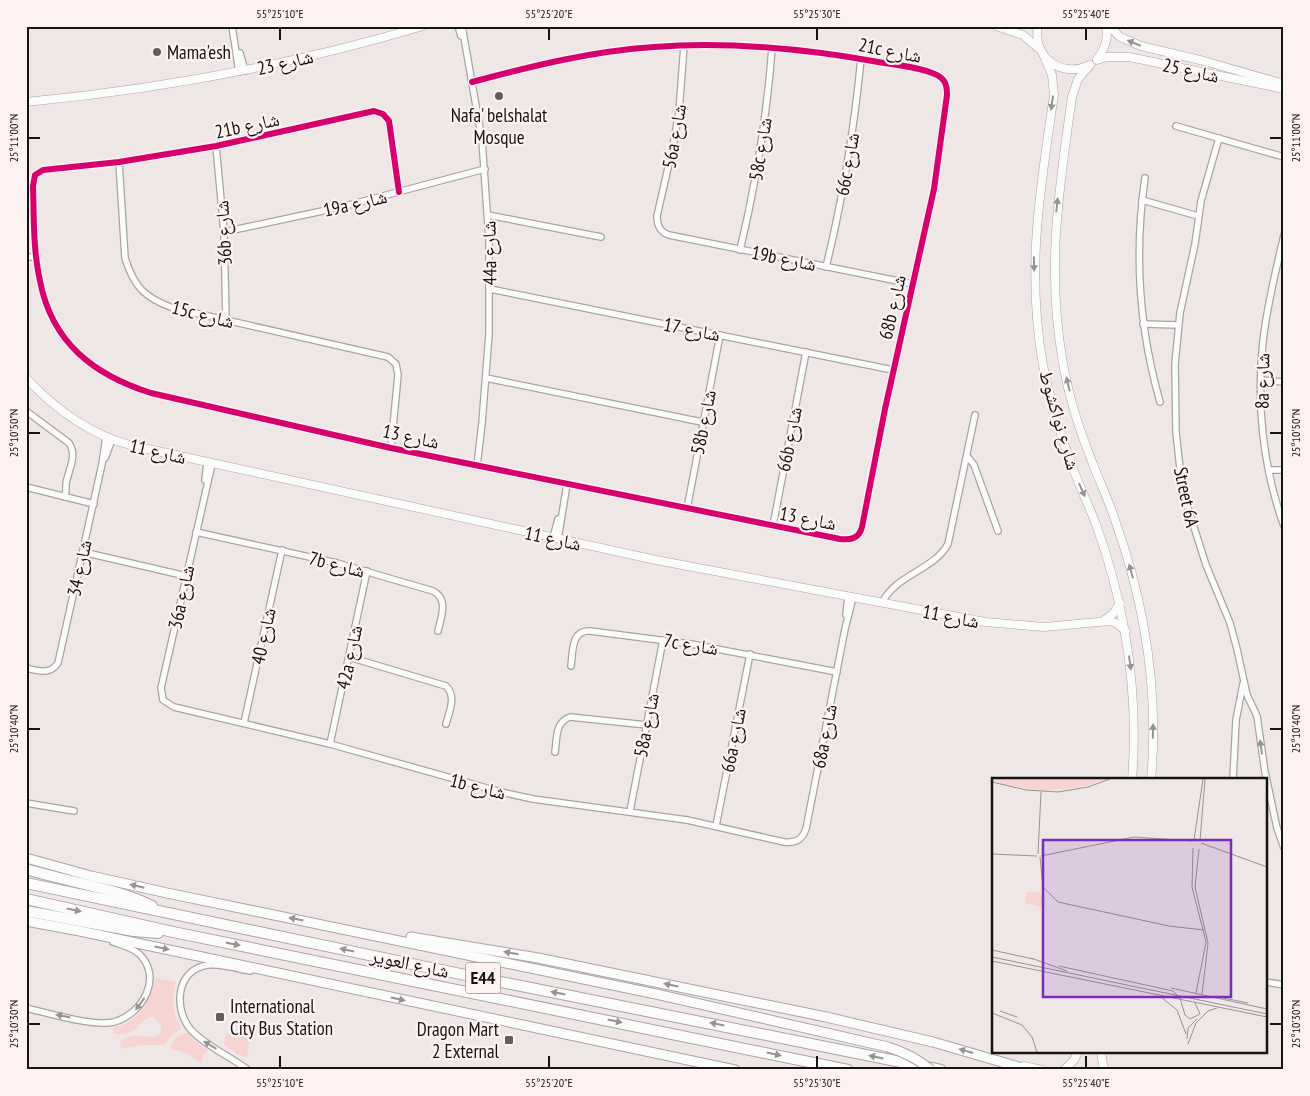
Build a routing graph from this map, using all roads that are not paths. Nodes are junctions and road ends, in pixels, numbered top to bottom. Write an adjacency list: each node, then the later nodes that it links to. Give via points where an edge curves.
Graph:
1 (232, 26): 14 (street)
2 (423, 26): 14 (street, شارع 23)
3 (458, 26): 8 (street, 44a شارع)
4 (462, 26): 8 (street, 44a شارع)
5 (996, 26): 11 (street, via 1023,35)
6 (1038, 26): 11 (street, شارع نواكشوط, via 1037,41)
7 (1108, 26): 13 (street, شارع نواكشوط, via 1106,46); 17 (street, شارع 25, one-way to 7, via 1141,46 1120,37)
8 (464, 42): 16 (street, 44a شارع)
9 (684, 45): 10 (street, 21c شارع); 16 (street, 21c شارع, via 590,55); 32 (street, 56a شارع, via 679,112 657,216)
10 (772, 48): 12 (street, 21c شارع); 36 (street, 58c شارع, via 763,137)
11 (1042, 53): 13 (street, شارع 25, via 1057,67 1066,69 1082,68); 80 (street, شارع نواكشوط, one-way to 80, via 1052,75 1054,90 1034,255 1043,366 1060,429 1096,524)
12 (861, 59): 15 (street, 21c شارع, via 931,73); 39 (street, 66c شارع, via 853,135)
13 (1094, 62): 18 (street, شارع 25, via 1108,57 1129,57); 101 (street, شارع نواكشوط, one-way to 13, via 1151,679 1140,607 1124,545 1071,398 1055,293 1056,222 1072,97 1078,79)
14 (242, 71): 19 (street, شارع 23, via 164,86)
15 (944, 80): 40 (street, 68b شارع, via 947,90 942,142)
16 (472, 82): 25 (street, 44a شارع)
17 (1284, 84)
18 (1284, 90)
19 (26, 102)
20 (1176, 126): 21 (street)
21 (1219, 138): 23 (street); 31 (street, Street 6A)
22 (216, 146): 24 (street, 21b شارع); 28 (street, 21b شارع, via 379,112 387,117 391,126); 33 (street, 36b شارع)
23 (1284, 157)
24 (119, 162): 26 (street, 21b شارع, via 47,170); 42 (street, 15c شارع, via 125,258 135,283 161,304)
25 (485, 169): 28 (street, 19a شارع); 30 (street, 44a شارع)
26 (35, 175): 38 (street, شارع 13, via 32,186)
27 (1146, 178): 29 (street)
28 (399, 192): 33 (street, 19a شارع)
29 (1142, 200): 31 (street); 43 (street, via 1139,254)
30 (488, 215): 35 (street); 41 (street, 44a شارع)
31 (1198, 216): 44 (street, Street 6A)
32 (658, 226): 36 (street, 19b شارع, via 669,235)
33 (224, 232): 42 (street, 36b شارع)
34 (1284, 235): 50 (street, 8a شارع, via 1266,320)
35 (601, 237)
36 (740, 250): 39 (street, 19b شارع)
37 (26, 257): 38 (street)
38 (37, 257): 57 (street, شارع 13, via 46,304 56,325 87,362 106,375 151,393)
39 (826, 267): 40 (street, 19b شارع)
40 (913, 284): 47 (street, 68b شارع)
41 (490, 289): 45 (street, شارع 17); 49 (street, 44a شارع)
42 (226, 320): 57 (street, 15c شارع, via 382,355 392,360 396,364 398,380)
43 (1143, 324): 44 (street); 52 (street)
44 (1178, 325): 90 (street, Street 6A, via 1174,397 1182,482 1198,542 1238,648)
45 (720, 335): 46 (street, شارع 17); 55 (street, 58b شارع)
46 (806, 352): 47 (street, شارع 17); 68 (street, 66b شارع)
47 (894, 370): 72 (street, 68b شارع, via 862,528)
48 (26, 378): 56 (street, شارع 11, via 63,412)
49 (486, 378): 55 (street); 60 (street, 44a شارع)
50 (1260, 380): 51 (street); 61 (street, 8a شارع)
51 (1284, 382)
52 (1160, 402)
53 (26, 411): 65 (street, via 71,446 73,457)
54 (975, 415): 58 (street)
55 (702, 422): 67 (street, 58b شارع)
56 (109, 439): 59 (street, شارع 11); 66 (street, شارع 34)
57 (391, 448): 60 (street, شارع 13)
58 (967, 456): 70 (street, via 974,465); 79 (street, via 948,544 942,553 891,590)
59 (209, 463): 71 (street, 36a شارع); 73 (street, شارع 11)
60 (477, 466): 63 (street, شارع 13)
61 (1269, 470): 62 (street); 69 (street, 8a شارع)
62 (1284, 470)
63 (567, 484): 67 (street, شارع 13); 73 (street)
64 (26, 487): 65 (street)
65 (63, 496): 66 (street)
66 (94, 504): 75 (street, شارع 34)
67 (687, 509): 68 (street, شارع 13)
68 (773, 526): 72 (street, شارع 13, via 840,539)
69 (1284, 526)
70 (998, 531)
71 (196, 532): 74 (street, 7b شارع); 77 (street, 36a شارع)
72 (854, 538)
73 (556, 539): 78 (street, شارع 11)
74 (282, 550): 76 (street, 7b شارع); 94 (street, شارع 40)
75 (83, 552): 77 (street); 88 (street, شارع 34, via 60,658 52,670 42,672)
76 (368, 571): 82 (street, 7b شارع, via 437,593 444,606); 86 (street, 42a شارع)
77 (186, 576): 91 (street, 36a شارع, via 162,688)
78 (851, 597): 79 (street, شارع 11); 89 (street, 68a شارع)
79 (882, 603): 81 (street, شارع 11, via 1024,627)
80 (1120, 603): 81 (street); 83 (street, شارع نواكشوط)
81 (1103, 621): 83 (street, via 1116,623)
82 (438, 631)
83 (1126, 631): 100 (street, شارع نواكشوط, one-way to 100, via 1134,714)
84 (663, 640): 85 (street, 7c شارع); 87 (street, 7c شارع, via 581,632 575,639); 96 (street, 58a شارع)
85 (750, 654): 89 (street, 7c شارع); 111 (street, 66a شارع)
86 (349, 657): 95 (street, via 446,686 452,698); 97 (street, 42a شارع)
87 (571, 666)
88 (26, 668)
89 (836, 672): 112 (street, 68a شارع, via 806,829)
90 (1243, 675): 92 (street); 93 (street, Street 6A)
91 (163, 700): 94 (street, 1b شارع, via 174,707)
92 (1238, 709): 93 (street, via 1248,707); 102 (street)
93 (1254, 710): 99 (street, Street 6A, one-way to 93)
94 (244, 723): 97 (street, 1b شارع)
95 (446, 724)
96 (646, 725): 98 (street, via 570,717 559,726); 109 (street, 58a شارع)
97 (330, 744): 109 (street, 1b شارع, via 501,792)
98 (555, 752)
99 (1265, 772): 103 (street); 104 (street, Street 6A)
100 (1132, 778)
101 (1151, 778)
102 (1234, 778)
103 (1261, 778)
104 (1266, 778)
105 (1268, 787): 110 (street, Street 6A)
106 (1268, 799): 110 (street)
107 (26, 803): 108 (street)
108 (74, 811)
109 (630, 811): 111 (street, 1b شارع)
110 (1273, 812): 113 (street, Street 6A)
111 (716, 826): 112 (street, 1b شارع, via 784,842)
112 (799, 840)
113 (1284, 848)
114 (26, 858): 121 (main road, one-way to 114, via 158,891)
115 (26, 869): 119 (highway, via 129,896)
116 (26, 883): 119 (highway, شارع العوير / E44)
117 (26, 900): 123 (highway, شارع العوير / E44, one-way to 123)
118 (26, 911): 123 (highway, via 134,932)
119 (164, 912): 135 (highway, شارع العوير / E44, one-way to 119)
120 (26, 922): 122 (main road)
121 (344, 928): 130 (main road, one-way to 121, via 826,1017 557,962); 134 (main road, bridge, via 888,1047 906,1053)
122 (80, 931): 124 (main road, one-way to 124); 127 (street, one-way to 127, via 129,947 141,956 147,964 150,978 142,1001 126,1017 107,1023)
123 (173, 932): 133 (highway, شارع العوير / E44, one-way to 133)
124 (282, 973): 131 (street, one-way to 124, via 205,1042 189,1027 180,1005 181,988 188,975 210,964 261,973); 132 (main road, one-way to 132)
125 (1268, 982): 126 (street)
126 (1284, 985)
127 (26, 1008)
128 (1077, 1054): 138 (street)
129 (1100, 1054): 139 (street)
130 (1011, 1064): 136 (main road); 137 (street)
131 (248, 1070)
132 (735, 1070)
133 (848, 1070)
134 (931, 1070)
135 (941, 1070)
136 (1029, 1070)
137 (1042, 1070)
138 (1064, 1070)
139 (1104, 1070)

